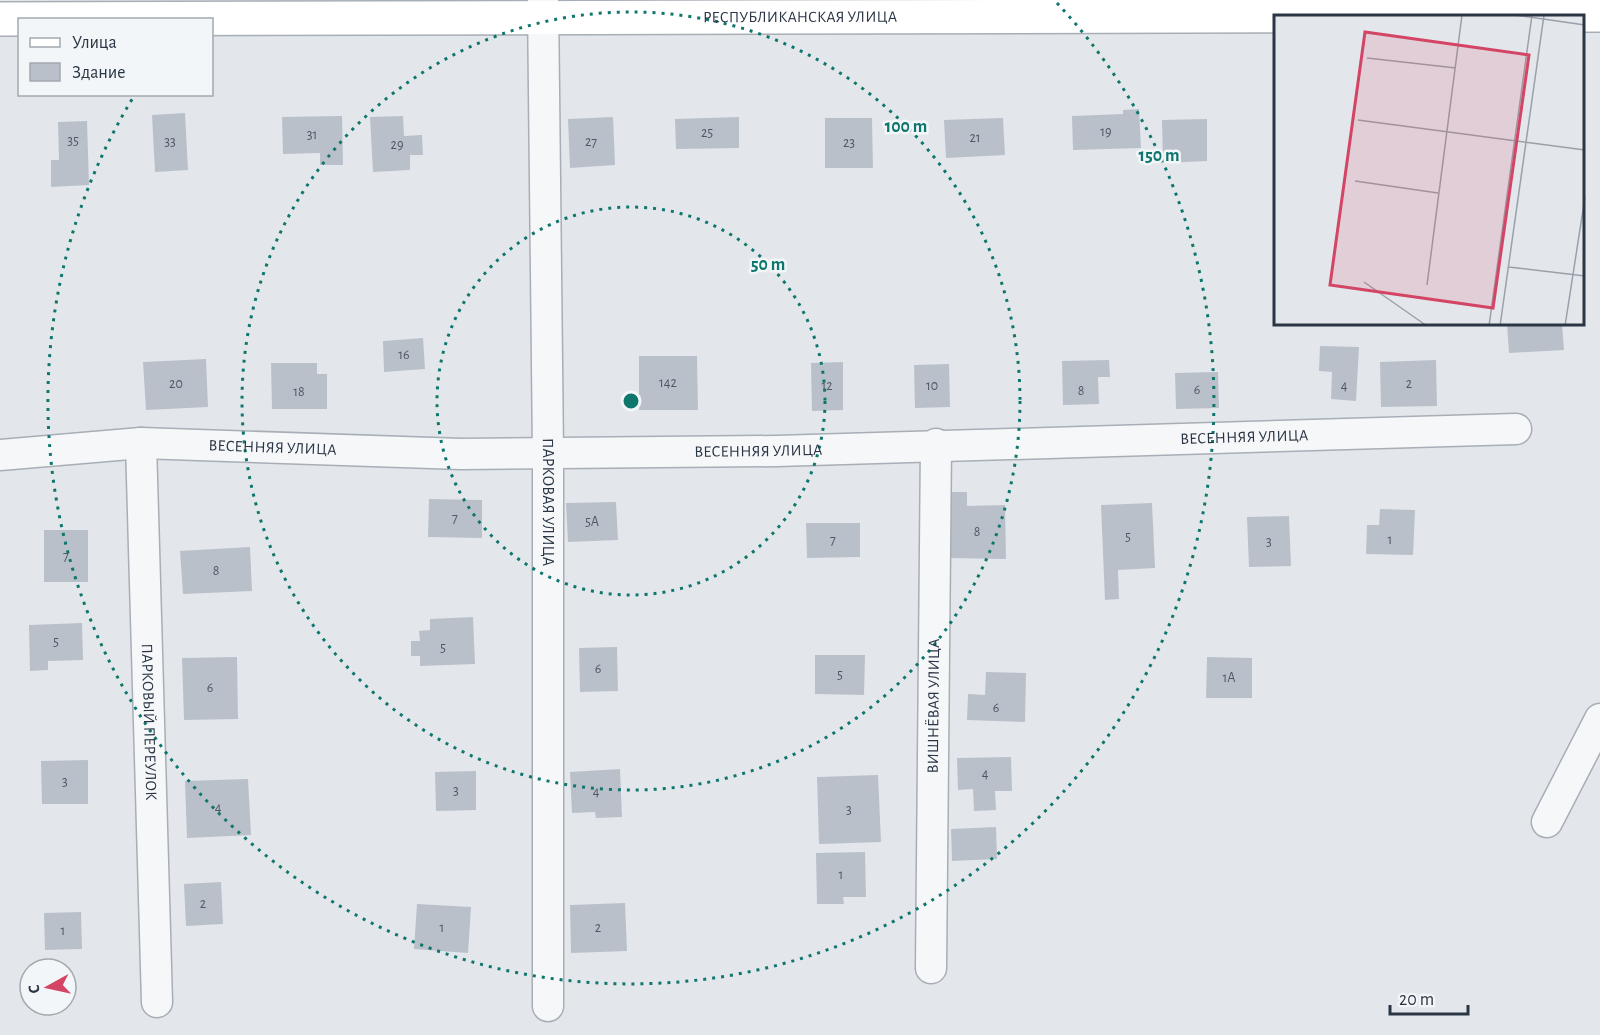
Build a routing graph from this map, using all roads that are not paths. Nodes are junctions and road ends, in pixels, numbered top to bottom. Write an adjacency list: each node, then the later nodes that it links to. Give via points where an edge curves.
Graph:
1 (543, 10): 2 (street, РЕСПУБЛИКАНСКАЯ УЛИЦА); 3 (street, РЕСПУБЛИКАНСКАЯ УЛИЦА); 9 (street, ПАРКОВАЯ УЛИЦА)
2 (1600, 15)
3 (60, 18)
4 (0, 19): 5 (street, РЕСПУБЛИКАНСКАЯ УЛИЦА)
5 (18, 19)
6 (1516, 429): 8 (street, ВЕСЕННЯЯ УЛИЦА)
7 (141, 443): 9 (street, ВЕСЕННЯЯ УЛИЦА, via 461,454); 10 (street, ВЕСЕННЯЯ УЛИЦА); 14 (street, ПАРКОВЫЙ ПЕРЕУЛОК)
8 (936, 444): 9 (street, ВЕСЕННЯЯ УЛИЦА, via 777,451); 13 (street, ВИШНЁВАЯ УЛИЦА)
9 (548, 453): 15 (street, ПАРКОВАЯ УЛИЦА)
10 (0, 455)
11 (1600, 719): 12 (street)
12 (1547, 822)
13 (931, 968)
14 (157, 1002)
15 (548, 1006)

